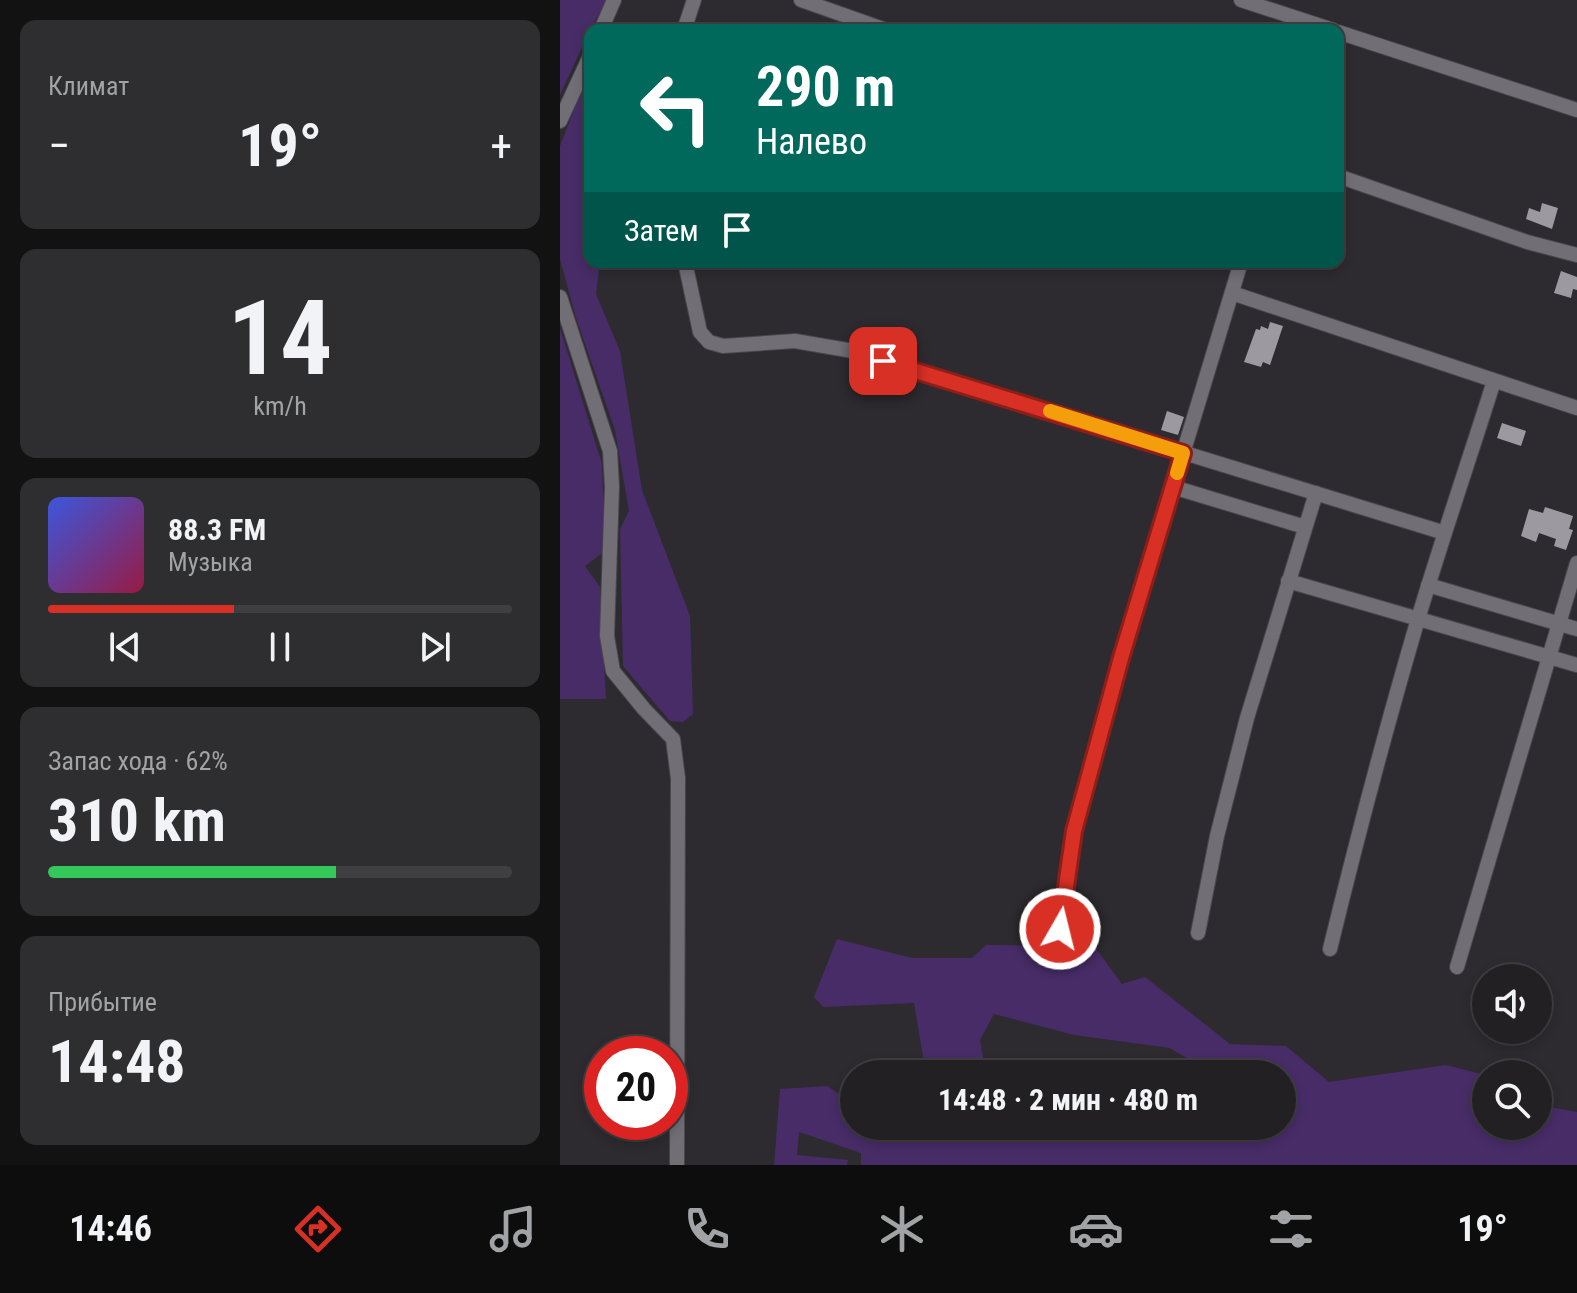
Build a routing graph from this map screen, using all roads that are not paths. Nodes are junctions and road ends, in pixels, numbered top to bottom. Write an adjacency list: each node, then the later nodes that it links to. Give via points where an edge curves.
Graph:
1 (614, 0): 5 (street)
2 (694, 0): 6 (street)
3 (801, 0): 7 (street)
4 (1241, 0): 8 (street)
5 (604, 24)
6 (686, 24)
7 (869, 24)
8 (1314, 24)
9 (1344, 34): 11 (street)
10 (584, 69): 12 (street)
11 (1576, 108)
12 (560, 121)
13 (1344, 178): 14 (street)
14 (1577, 255)
15 (686, 268): 21 (street, via 700,332 709,342 723,346 795,341 853,351)
16 (1239, 268): 17 (street)
17 (1232, 293): 19 (street); 21 (street)
18 (560, 297): 38 (street, via 610,451 607,636 613,671 673,739 678,778)
19 (1494, 381): 20 (street); 25 (street)
20 (1577, 408)
21 (1183, 453): 22 (street); 23 (street)
22 (1173, 487): 24 (street); 34 (street, via 1074,831)
23 (1316, 493): 24 (street); 25 (street)
24 (1305, 527): 27 (street)
25 (1445, 533): 28 (street)
26 (1577, 563): 30 (street)
27 (1288, 581): 29 (street); 35 (street, via 1243,733)
28 (1428, 585): 29 (street); 30 (street)
29 (1418, 619): 32 (street); 36 (street)
30 (1559, 624): 31 (street); 32 (street)
31 (1577, 629)
32 (1549, 657): 33 (street); 37 (street)
33 (1577, 665)
34 (1060, 929)
35 (1198, 933)
36 (1330, 949)
37 (1457, 967)
38 (677, 1165)

